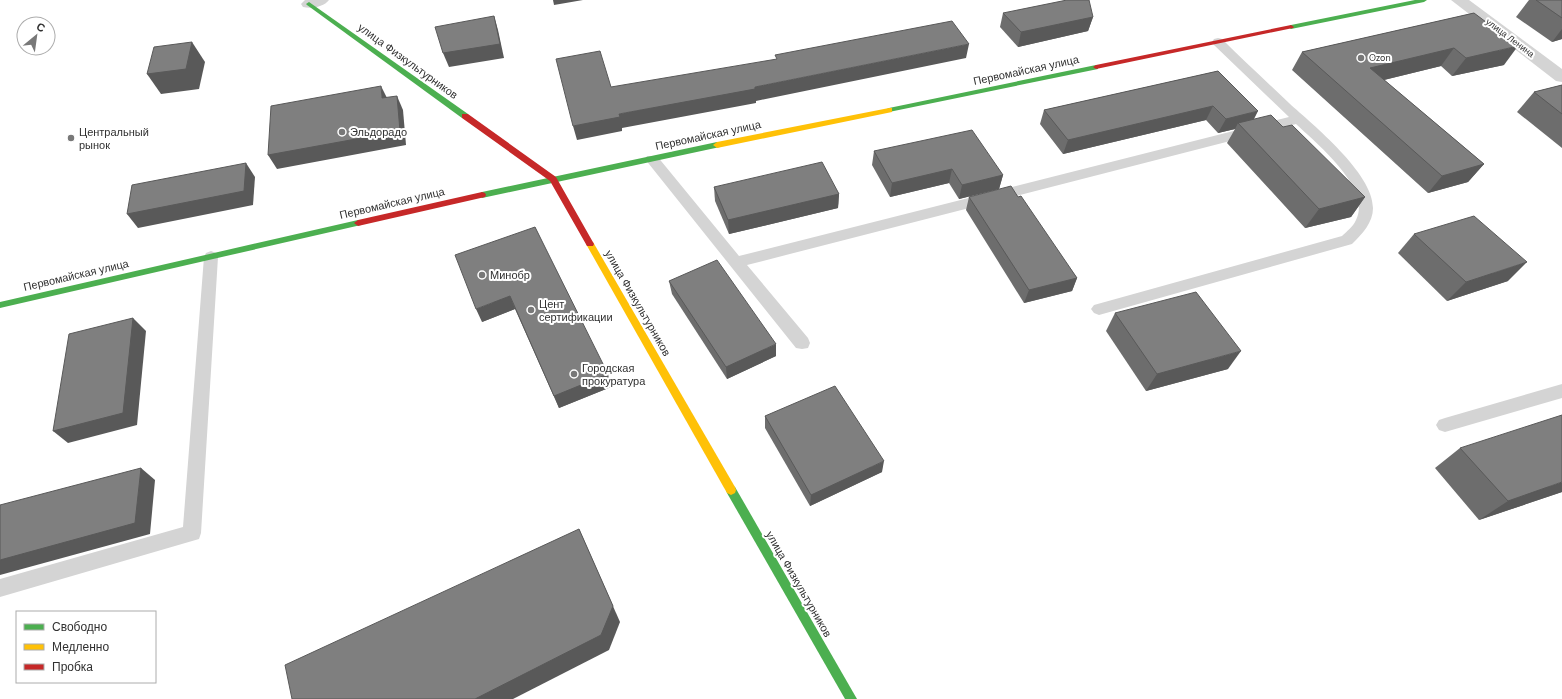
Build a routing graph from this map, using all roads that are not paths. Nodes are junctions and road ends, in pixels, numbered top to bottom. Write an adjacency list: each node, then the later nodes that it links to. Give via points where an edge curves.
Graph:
1 (1424, 0): 4 (street, Первомайская улица)
2 (1458, 0): 5 (street, улица Ленина)
3 (315, 2): 8 (street, улица Физкультурников)
4 (1218, 42): 6 (lane); 7 (street, Первомайская улица)
5 (1562, 77)
6 (1298, 119): 10 (lane); 12 (lane, via 1337,156 1360,187 1367,209 1365,219 1356,234 1335,244)
7 (652, 159): 8 (street, Первомайская улица); 10 (lane)
8 (553, 179): 9 (street, Первомайская улица); 17 (street, улица Физкультурников)
9 (211, 257): 11 (street, Первомайская улица); 16 (lane, via 192,534)
10 (736, 262): 13 (lane)
11 (0, 305)
12 (1099, 309)
13 (802, 343)
14 (1562, 391): 15 (lane)
15 (1445, 425)
16 (0, 588)
17 (851, 699)

